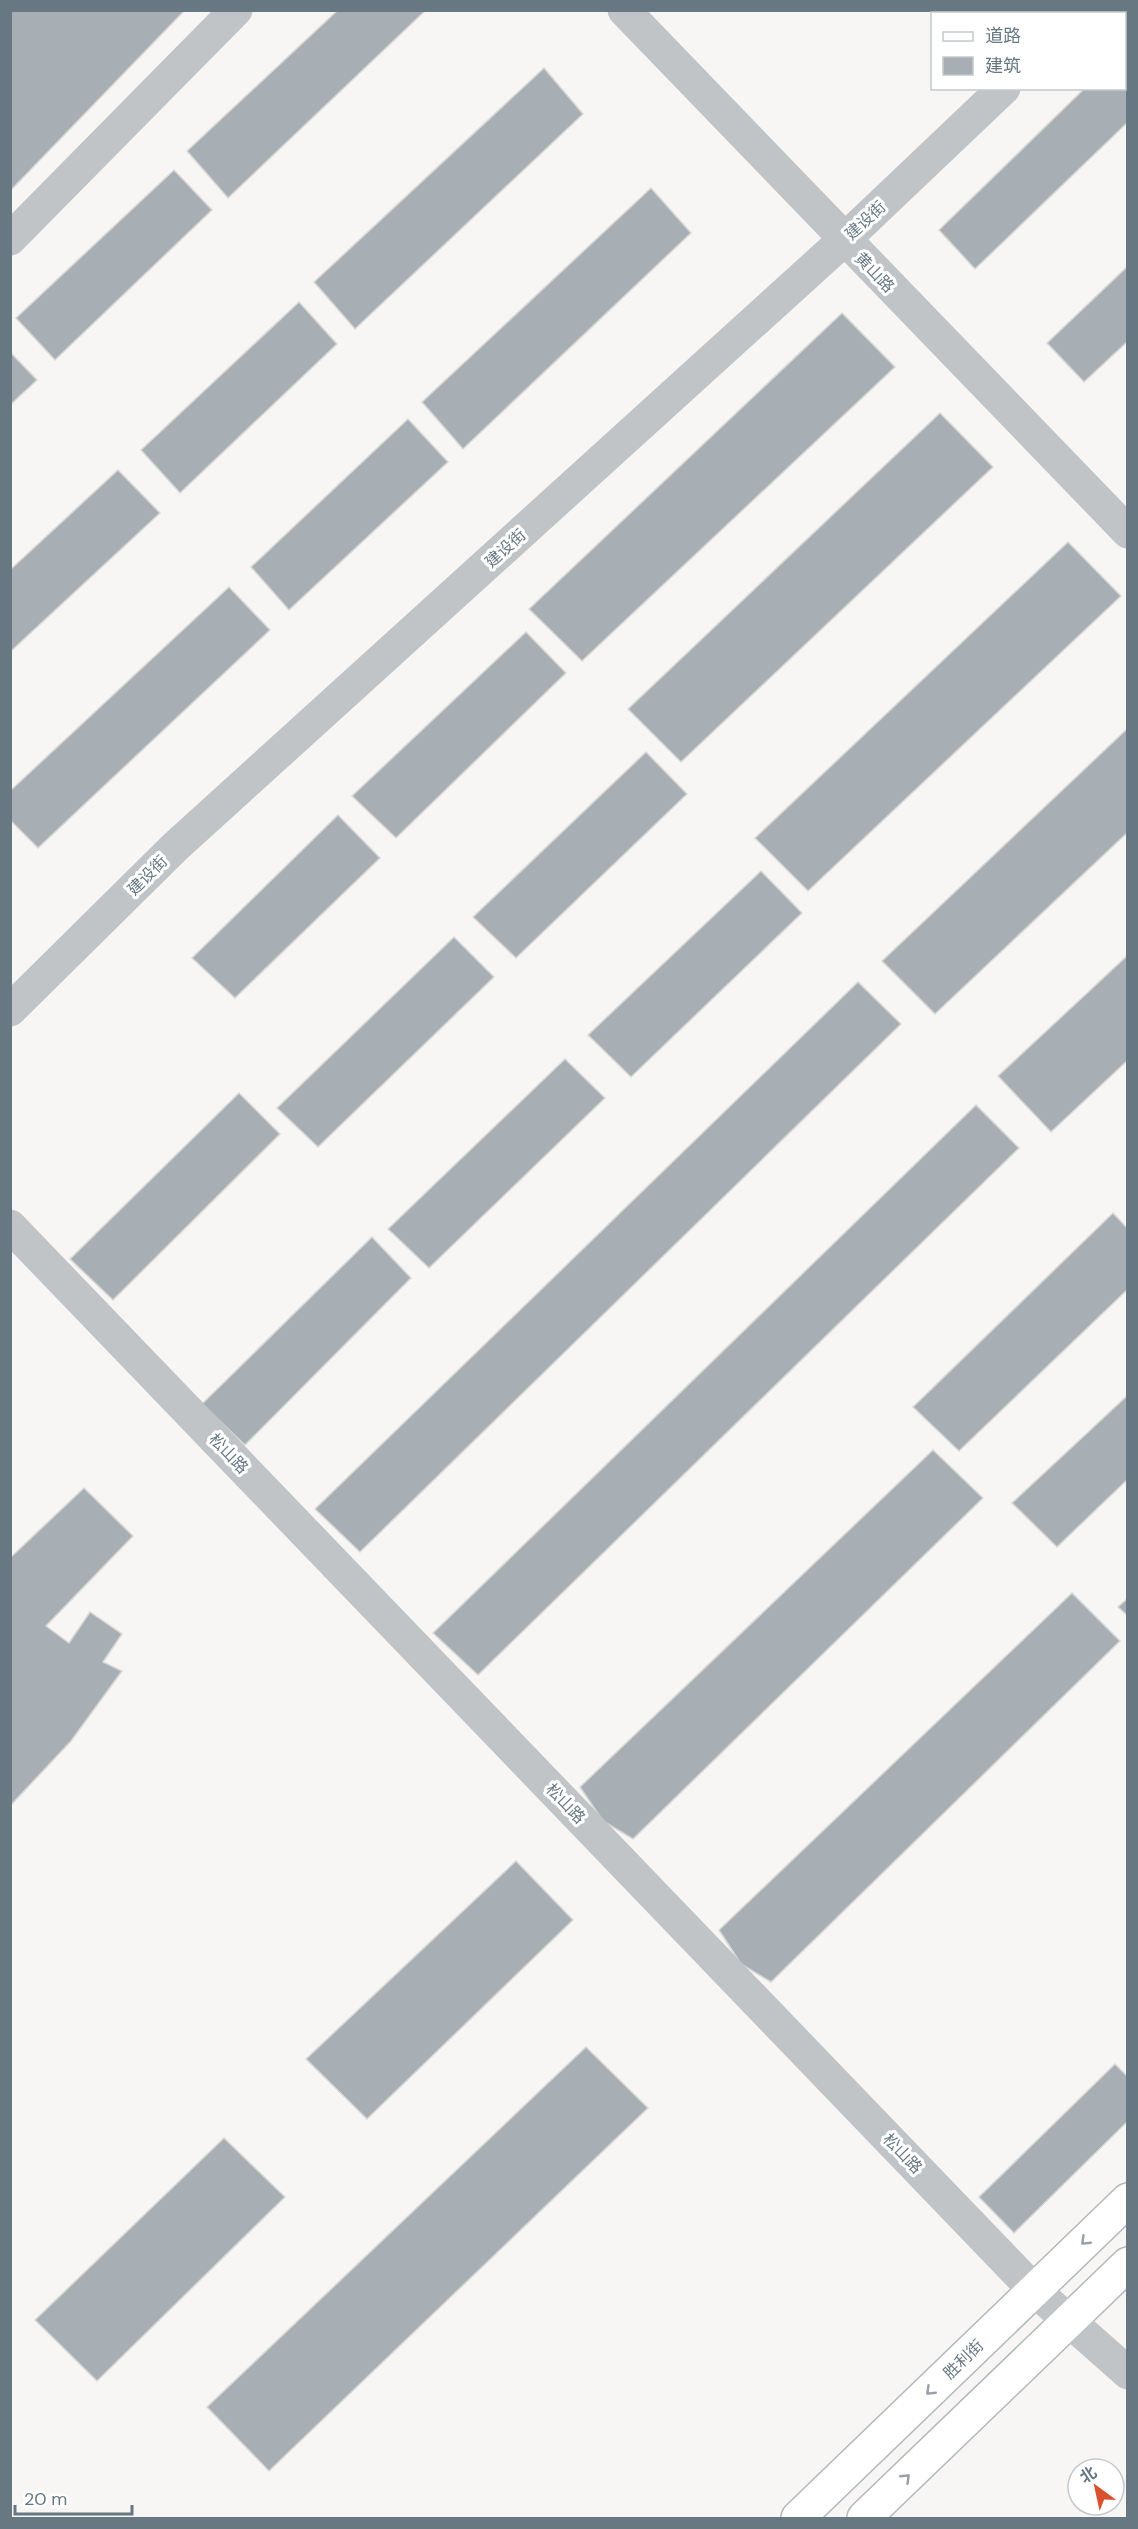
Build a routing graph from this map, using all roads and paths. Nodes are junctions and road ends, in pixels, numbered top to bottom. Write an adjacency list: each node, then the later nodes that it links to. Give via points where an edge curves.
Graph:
1 (236, 10): 4 (street)
2 (624, 10): 5 (street, 黄山路)
3 (1002, 90): 5 (street, 建设街)
4 (10, 239)
5 (844, 240): 6 (street, 黄山路); 7 (street, 建设街, via 175,847)
6 (1128, 532)
7 (10, 1010)
8 (10, 1226): 11 (street, 松山路)
9 (1128, 2200): 11 (main road, 胜利街, one-way to 11)
10 (1128, 2264): 12 (main road)
11 (1034, 2290): 12 (street, 松山路); 14 (main road, 胜利街, one-way to 14)
12 (1068, 2321): 13 (street, 松山路); 15 (main road, one-way to 12)
13 (1128, 2373)
14 (798, 2518)
15 (864, 2518)

